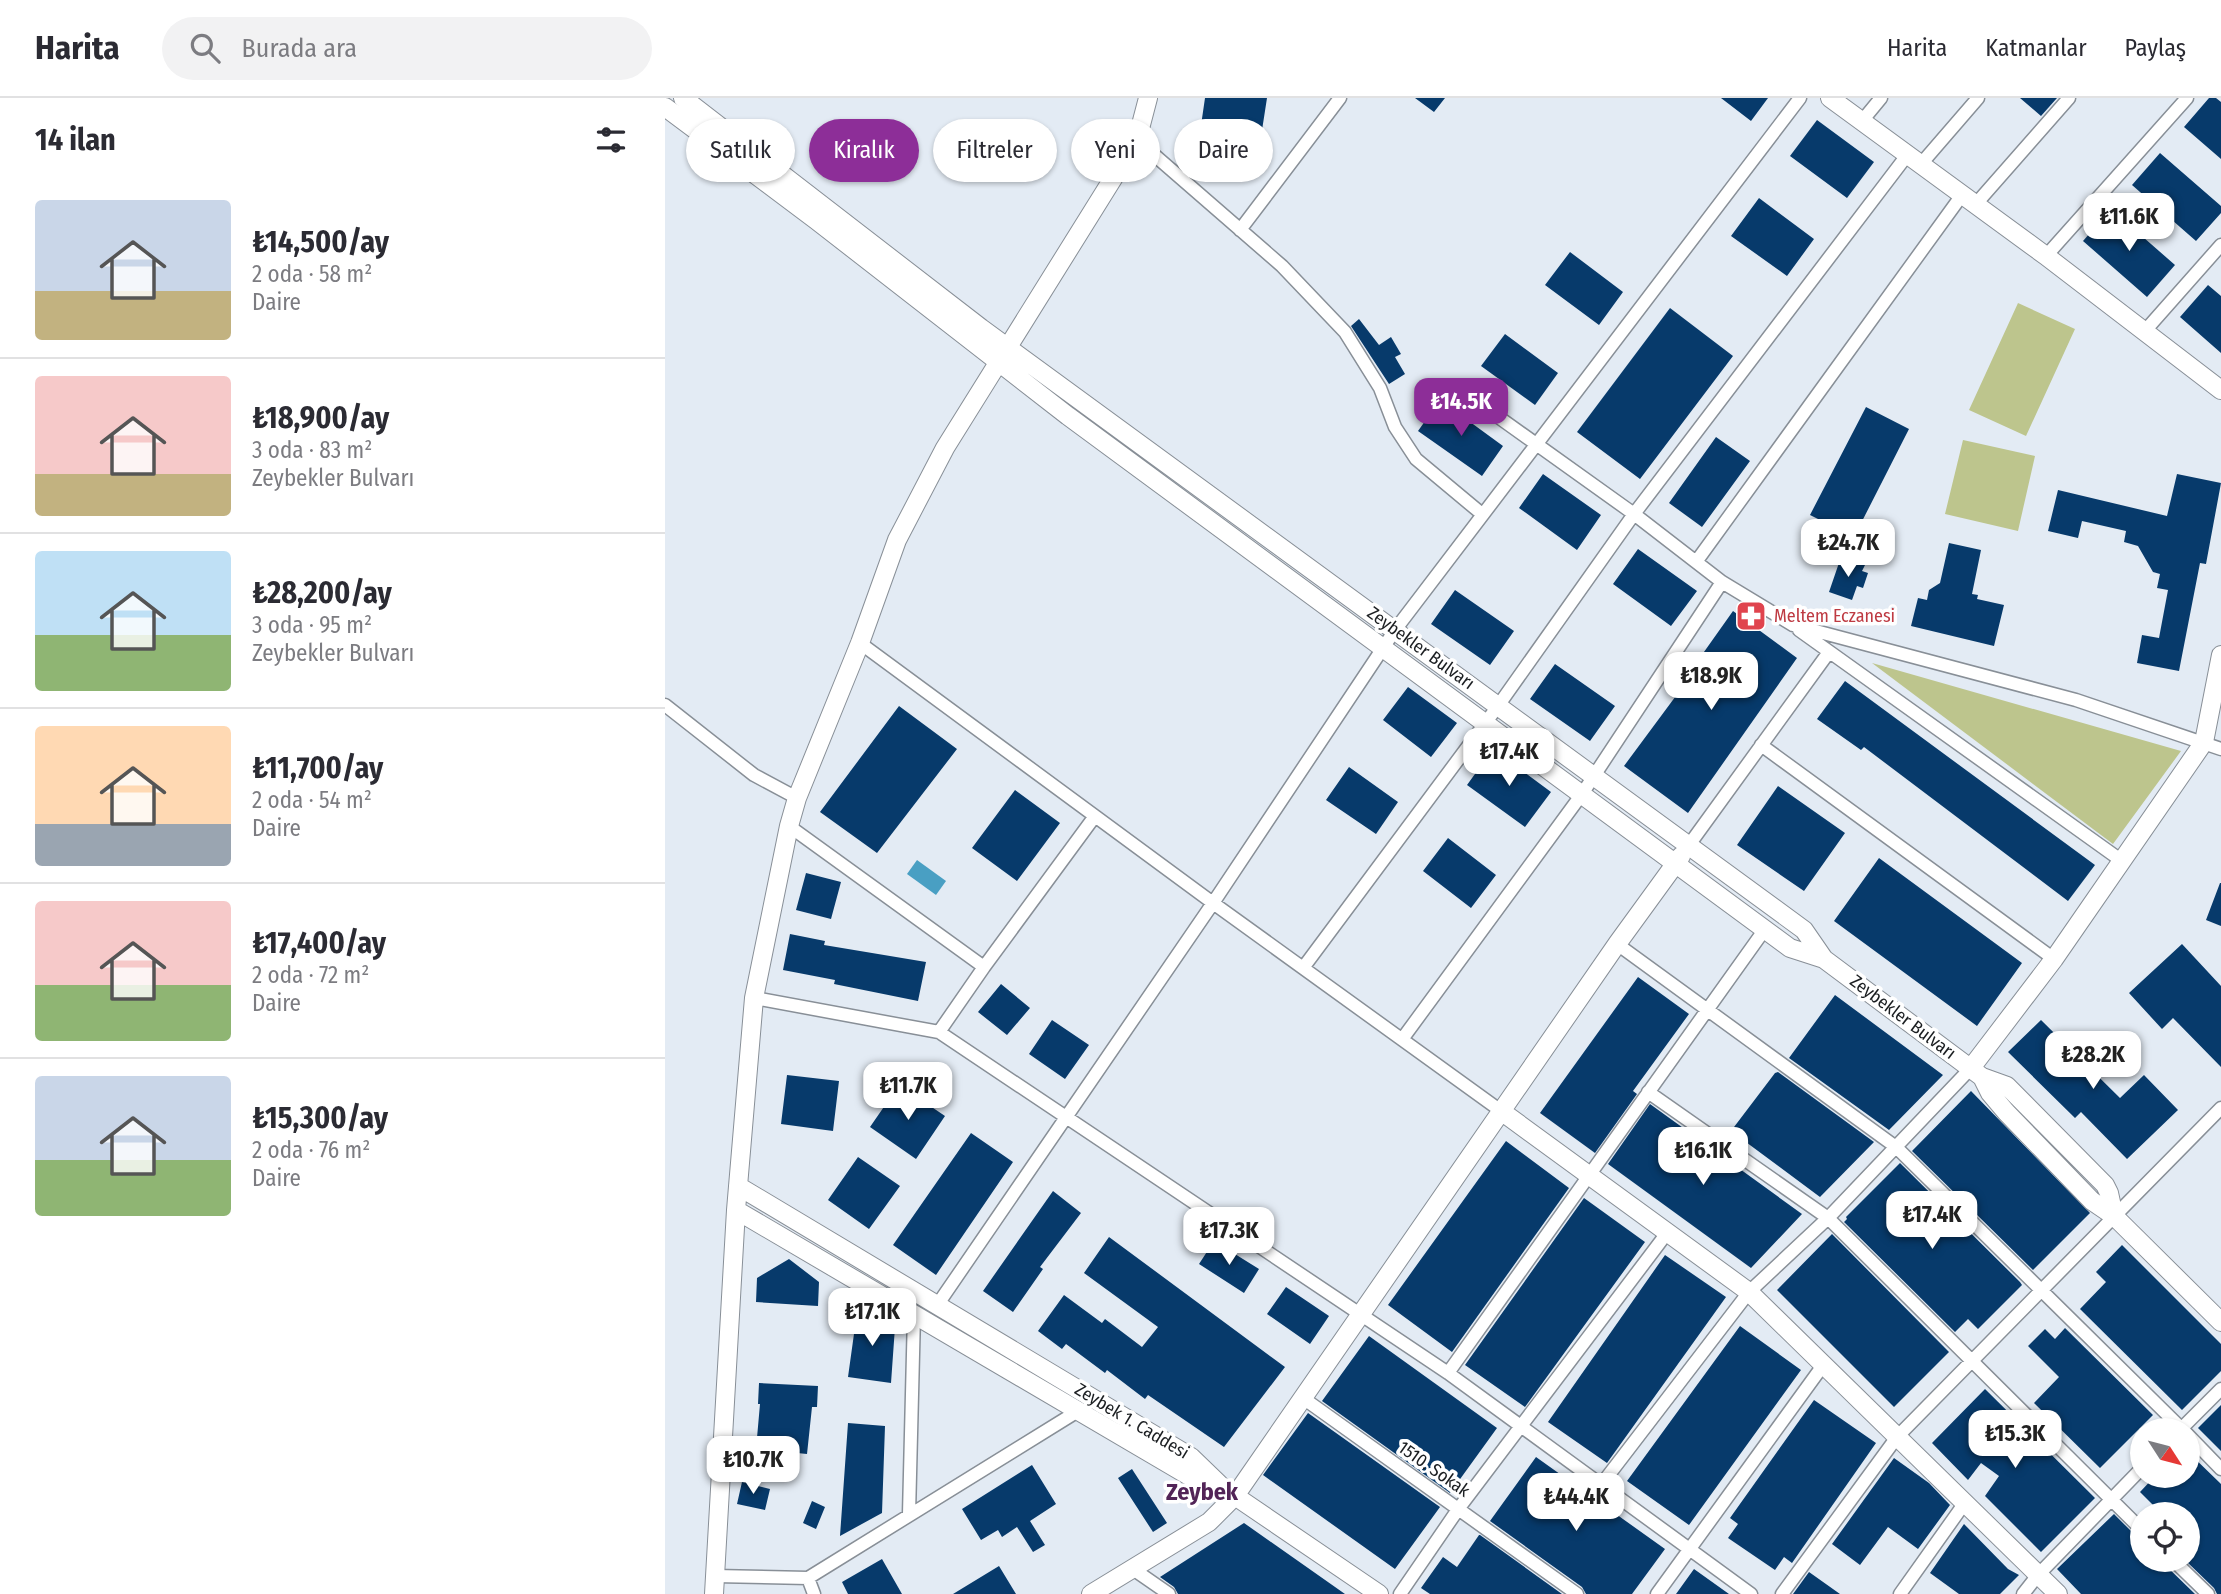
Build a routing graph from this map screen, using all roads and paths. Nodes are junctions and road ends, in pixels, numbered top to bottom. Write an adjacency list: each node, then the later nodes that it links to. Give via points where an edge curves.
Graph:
1 (683, 98): 21 (street, Zeybekler Bulvarı)
2 (1148, 98): 11 (street)
3 (1340, 98): 17 (street)
4 (1800, 98): 25 (street)
5 (1830, 98): 12 (street)
6 (1881, 98): 12 (street)
7 (1978, 98): 13 (street)
8 (2070, 98): 16 (street)
9 (2187, 98): 19 (street)
10 (665, 107): 22 (street, Zeybekler Bulvarı)
11 (1142, 119)
12 (1862, 121): 13 (street)
13 (1914, 159): 16 (street); 29 (street)
14 (1160, 160): 17 (street)
15 (1111, 182): 21 (street)
16 (1968, 200): 19 (street); 30 (street)
17 (1240, 230): 28 (street, via 1345,332 1416,458)
18 (2221, 245): 20 (street)
19 (2046, 256): 20 (street)
20 (2144, 332): 24 (street)
21 (1009, 347): 22 (street); 26 (street, Zeybekler Bulvarı)
22 (998, 363): 27 (street, Zeybekler Bulvarı); 34 (street, via 945,448 897,540)
23 (1455, 386): 25 (street)
24 (2221, 390)
25 (1536, 442): 28 (street); 29 (street)
26 (1195, 482): 27 (street); 33 (street, Zeybekler Bulvarı)
27 (1182, 500): 35 (street, Zeybekler Bulvarı)
28 (1482, 514): 33 (street)
29 (1634, 514): 30 (street); 39 (street)
30 (1696, 562): 31 (street)
31 (1722, 582): 32 (street); 44 (street)
32 (1793, 625): 36 (street); 41 (street, via 2076,700)
33 (1395, 630): 35 (street); 39 (street, Zeybekler Bulvarı)
34 (860, 643): 46 (street); 47 (street)
35 (1383, 648): 40 (street, Zeybekler Bulvarı); 52 (street)
36 (1829, 652): 42 (street); 50 (street)
37 (2221, 655): 41 (street)
38 (665, 705): 46 (street, via 754,775)
39 (1498, 706): 40 (street); 44 (street, Zeybekler Bulvarı)
40 (1485, 723): 45 (street, Zeybekler Bulvarı); 58 (street)
41 (2204, 742): 43 (street); 50 (street)
42 (1761, 745): 49 (street); 56 (street)
43 (2221, 749)
44 (1594, 776): 45 (street); 49 (street, Zeybekler Bulvarı)
45 (1582, 794): 51 (street, Zeybekler Bulvarı); 62 (street)
46 (797, 798): 48 (street)
47 (1095, 816): 52 (street); 57 (street)
48 (789, 826): 57 (street); 59 (street)
49 (1689, 845): 51 (street); 55 (street, Zeybekler Bulvarı, via 1804,930)
50 (2122, 861): 56 (street)
51 (1676, 863): 53 (street, Zeybekler Bulvarı); 54 (street)
52 (1213, 903): 58 (street); 67 (street)
53 (1765, 929): 55 (street, Zeybekler Bulvarı, via 1790,948); 60 (street)
54 (1617, 944): 60 (street); 66 (street)
55 (1824, 959): 63 (street, Zeybekler Bulvarı)
56 (2054, 959): 63 (street)
57 (984, 967): 61 (street)
58 (1303, 968): 62 (street)
59 (754, 998): 61 (street); 70 (street)
60 (1708, 1010): 64 (street); 68 (street)
61 (939, 1032): 67 (street)
62 (1403, 1038): 66 (street)
63 (1977, 1072): 68 (street); 72 (street, Zeybekler Bulvarı, via 2006,1112 2092,1201)
64 (1648, 1092): 69 (street); 73 (street)
65 (2221, 1108): 72 (street)
66 (1501, 1111): 69 (street); 79 (street)
67 (1065, 1117): 77 (street); 79 (street)
68 (1896, 1147): 73 (street); 75 (street)
69 (1587, 1176): 74 (street); 83 (street)
70 (738, 1186): 71 (street); 77 (street, Zeybek 1. Caddesi)
71 (736, 1210): 78 (street, Zeybek 1. Caddesi); 107 (street)
72 (2114, 1216): 75 (street); 80 (street, Zeybekler Bulvarı)
73 (1828, 1218): 76 (street); 81 (street)
74 (1667, 1233): 76 (street); 89 (street)
75 (2041, 1291): 81 (street); 87 (street)
76 (1749, 1292): 82 (street); 95 (street)
77 (938, 1304): 94 (street, Zeybek 1. Caddesi, via 1191,1457)
78 (914, 1314): 86 (street, Zeybek 1. Caddesi); 100 (street)
79 (1362, 1315): 83 (street); 85 (street)
80 (2221, 1322)
81 (1972, 1360): 90 (street); 97 (street)
82 (1824, 1364): 90 (street); 102 (street)
83 (1448, 1373): 89 (street)
84 (2221, 1389): 88 (street)
85 (1303, 1398): 96 (street); 99 (street, 1510. Sokak)
86 (1078, 1411): 94 (street, Zeybek 1. Caddesi, via 1201,1483); 100 (street)
87 (2171, 1418)
88 (2194, 1418)
89 (1521, 1426): 95 (street); 99 (street)
90 (1897, 1437): 98 (street); 116 (street)
91 (2200, 1447): 92 (street)
92 (2221, 1469)
93 (2130, 1480): 97 (street)
94 (1220, 1485): 96 (street)
95 (1601, 1485): 102 (street)
96 (1235, 1496): 103 (street, via 1209,1522); 111 (street)
97 (2110, 1500): 101 (street); 105 (street)
98 (1964, 1504): 105 (street); 117 (street)
99 (1459, 1508): 112 (street); 113 (street, 1510. Sokak)
100 (909, 1514): 106 (street)
101 (2130, 1519)
102 (1689, 1549): 114 (street); 115 (street)
103 (1133, 1569): 109 (street); 110 (street)
104 (2186, 1572): 120 (street)
105 (2038, 1575): 118 (street); 119 (street)
106 (808, 1578): 107 (street); 108 (street)
107 (715, 1585)
108 (814, 1594)
109 (1091, 1594)
110 (1169, 1594)
111 (1379, 1594)
112 (1400, 1594)
113 (1577, 1594)
114 (1657, 1594)
115 (1751, 1594)
116 (1782, 1594)
117 (1900, 1594)
118 (2023, 1594)
119 (2058, 1594)
120 (2209, 1594)

